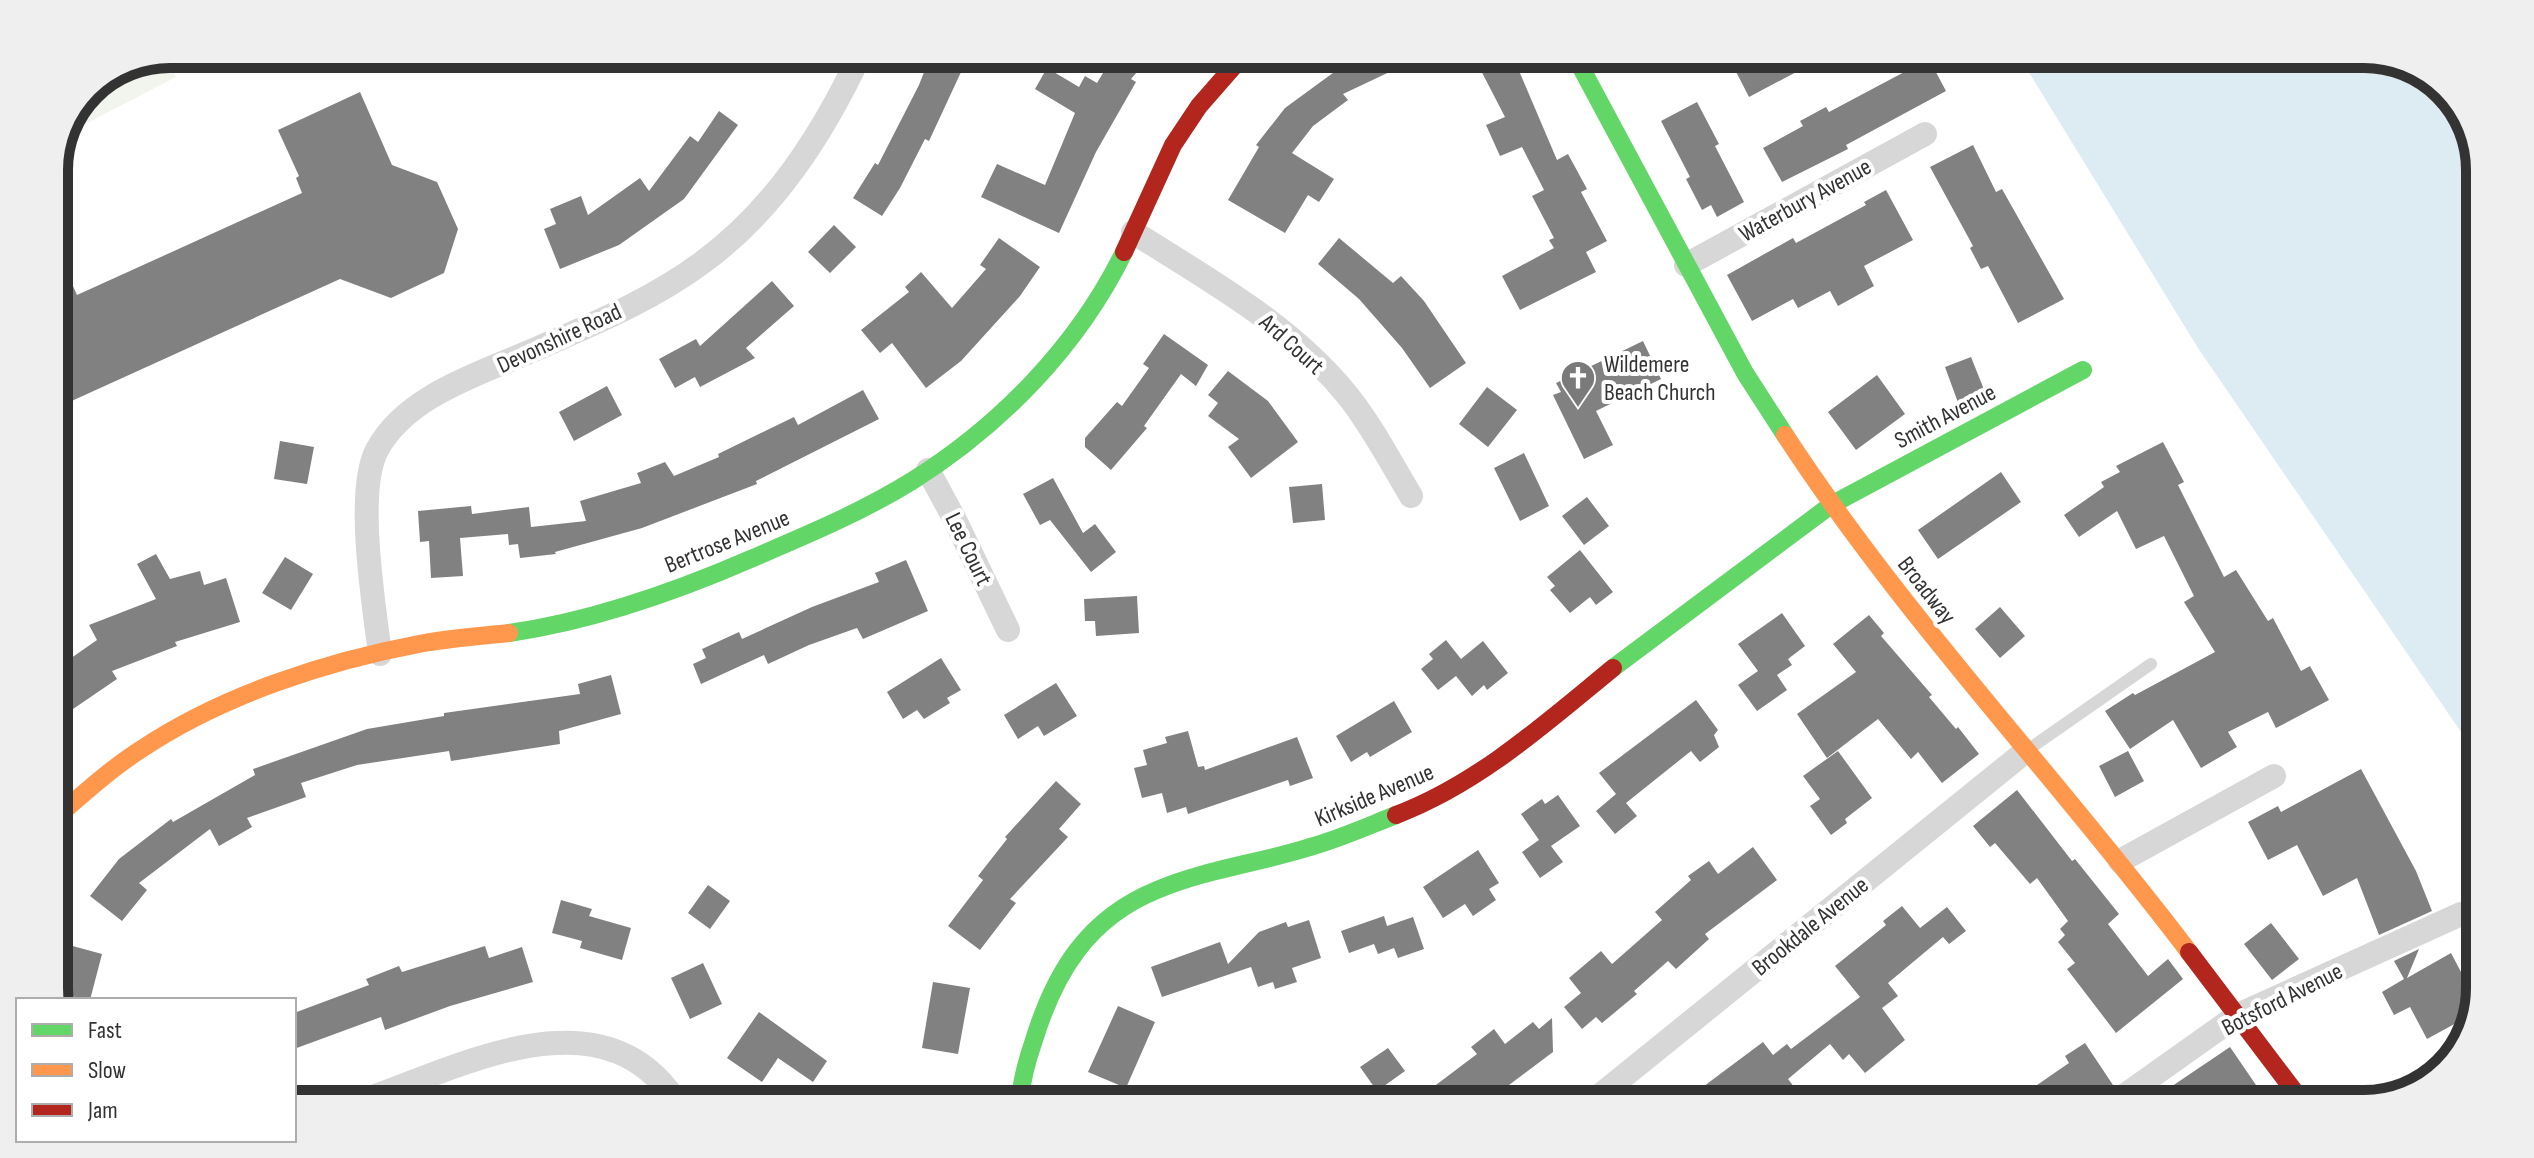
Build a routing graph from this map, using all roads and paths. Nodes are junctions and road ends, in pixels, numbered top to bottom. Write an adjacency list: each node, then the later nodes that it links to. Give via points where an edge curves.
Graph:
1 (854, 68): 12 (street, Devonshire Road, via 801,160 741,229 703,262 615,314 434,394 399,420 377,451 367,483)
2 (1232, 68): 5 (street, Bertrose Avenue, via 1208,93 1166,157)
3 (1581, 68): 6 (street, Broadway)
4 (1925, 134): 6 (street, Waterbury Avenue)
5 (1133, 232): 8 (street, Bertrose Avenue, via 1107,284 1071,337 975,436); 9 (street, Ard Court, via 1250,306 1302,348 1349,397)
6 (1686, 265): 10 (street, Broadway, via 1745,373)
7 (2083, 370): 10 (street, Smith Avenue)
8 (928, 470): 11 (street, Lee Court); 12 (street, Bertrose Avenue, via 889,496 760,556 641,601 527,630)
9 (1411, 496)
10 (1831, 505): 14 (street, Broadway); 22 (street, Kirkside Avenue, via 1629,655 1523,743 1426,804 1312,847 1185,880 1122,908 1068,961 1046,1001)
11 (1008, 630)
12 (380, 654): 16 (street, Bertrose Avenue, via 335,664 204,713 151,743)
13 (2151, 664): 14 (lane)
14 (2026, 751): 17 (street, Broadway); 23 (street, Brookdale Avenue)
15 (2274, 776): 17 (street)
16 (68, 807)
17 (2120, 861): 19 (street, Broadway)
18 (2461, 914): 19 (street, Botsford Avenue)
19 (2238, 1015): 24 (street, Botsford Avenue); 25 (street, Broadway)
20 (393, 1090): 21 (street, via 510,1050 558,1042 620,1053 650,1070)
21 (667, 1090)
22 (1021, 1090)
23 (1607, 1090)
24 (2132, 1090)
25 (2294, 1090)

